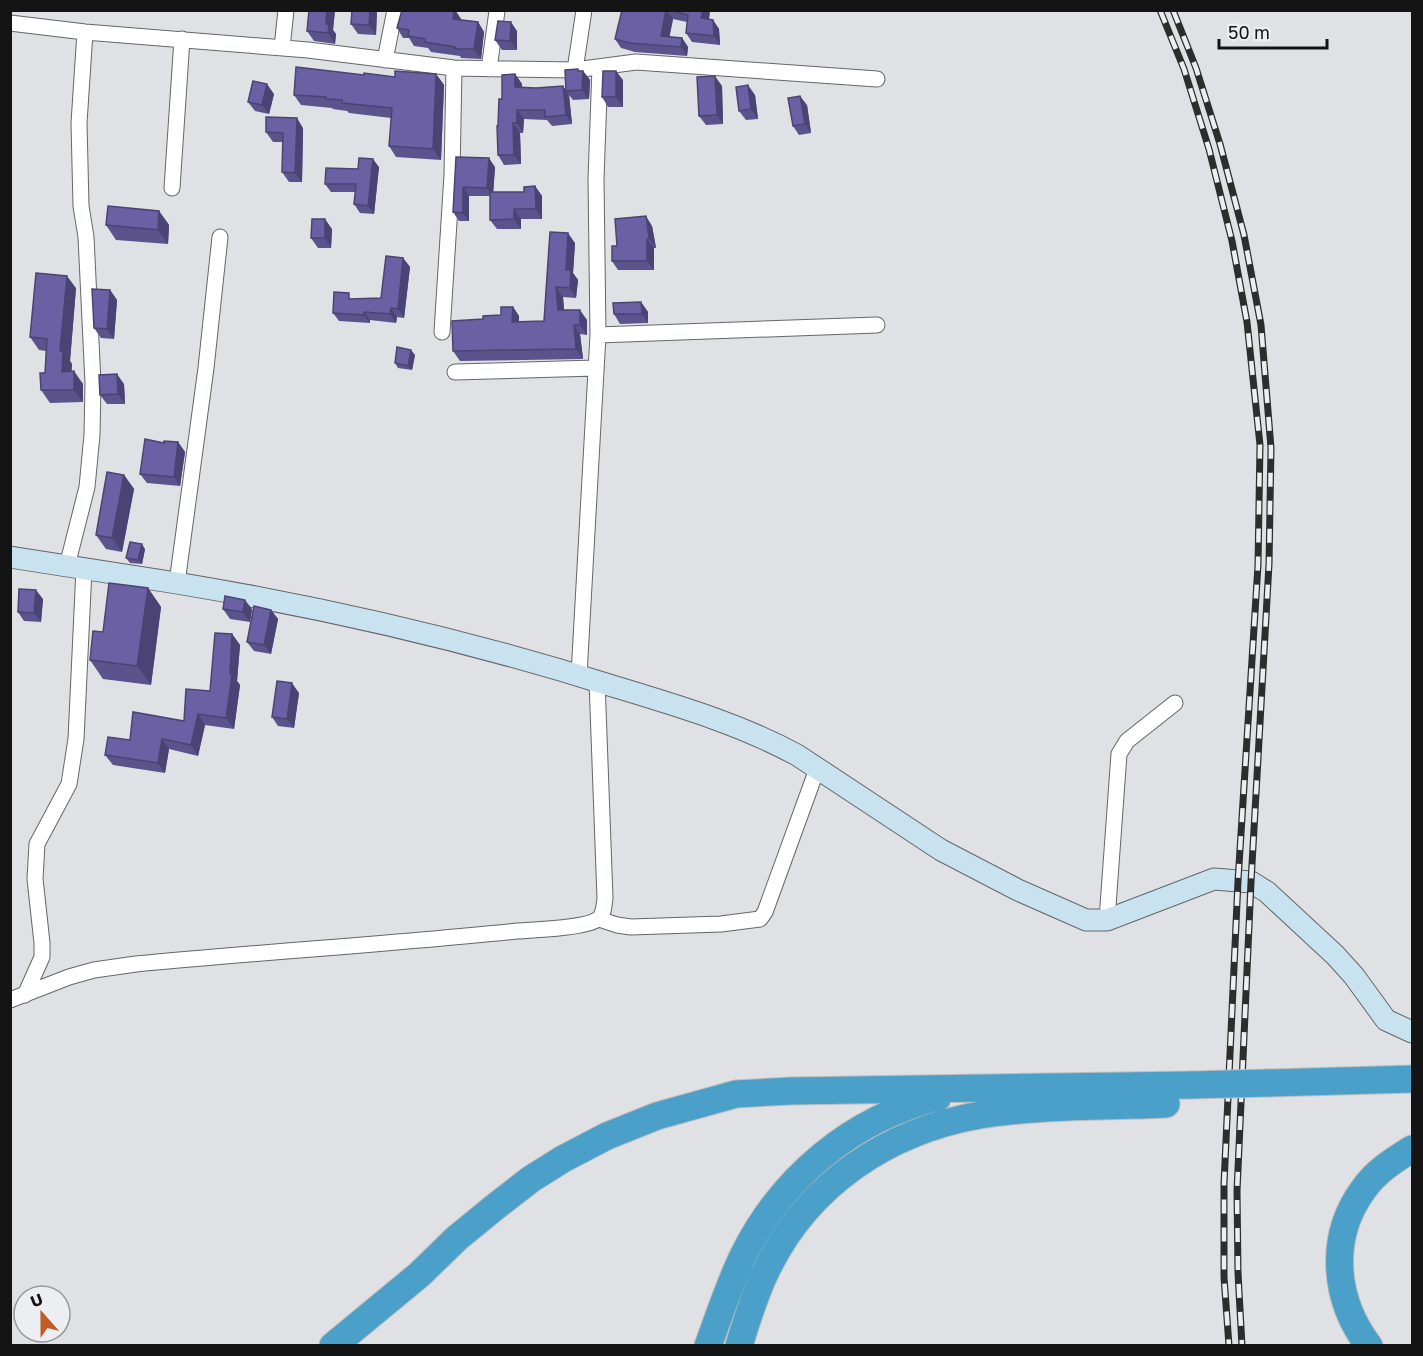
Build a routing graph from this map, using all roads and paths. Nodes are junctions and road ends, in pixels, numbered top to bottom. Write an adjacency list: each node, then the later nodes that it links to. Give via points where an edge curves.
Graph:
1 (286, 10): 8 (street)
2 (395, 10): 9 (street)
3 (584, 10): 13 (street)
4 (497, 11): 12 (street)
5 (10, 23): 6 (street)
6 (85, 32): 7 (street); 23 (street, via 79,123 93,382 87,487)
7 (182, 39): 8 (street); 15 (street)
8 (282, 48): 9 (street)
9 (385, 60): 10 (street)
10 (454, 68): 12 (street); 18 (street)
11 (600, 68): 13 (street); 14 (street, via 636,62); 19 (street, via 596,179)
12 (489, 69): 13 (street)
13 (574, 70)
14 (877, 79)
15 (172, 188)
16 (220, 237): 24 (street)
17 (877, 325): 19 (street)
18 (442, 332)
19 (598, 335): 20 (street)
20 (596, 368): 21 (street); 25 (street)
21 (455, 372)
22 (10, 557): 23 (street)
23 (75, 568): 24 (street); 30 (street, via 76,739 69,784 37,844 35,879 42,957)
24 (177, 583): 25 (street, via 428,634)
25 (588, 678): 27 (street, via 733,724 776,743); 28 (street, via 605,898)
26 (1175, 703): 29 (street, via 1127,741 1119,754)
27 (817, 769): 28 (street, via 760,919 631,927); 29 (street, via 978,870 1070,915)
28 (599, 919): 30 (street, via 567,927 126,965 69,977)
29 (1107, 920): 31 (street, via 1214,879 1251,882 1335,955 1386,1020)
30 (18, 998)
31 (1413, 1032)
32 (1413, 1079): 34 (highway)
33 (1030, 1089): 36 (highway); 38 (highway, via 791,1090 736,1094 657,1116 606,1136 531,1179); 39 (highway, via 957,1094 921,1102 874,1121 825,1152 785,1191 755,1234 730,1285)
34 (1268, 1091): 35 (highway); 36 (highway)
35 (1413, 1093)
36 (1191, 1094): 40 (highway, via 981,1115 928,1128 875,1152 832,1183 793,1226 757,1291)
37 (1413, 1149): 41 (highway, via 1393,1161 1363,1189 1352,1207 1340,1246 1341,1288 1356,1326)
38 (333, 1346)
39 (708, 1346)
40 (739, 1346)
41 (1369, 1346)

